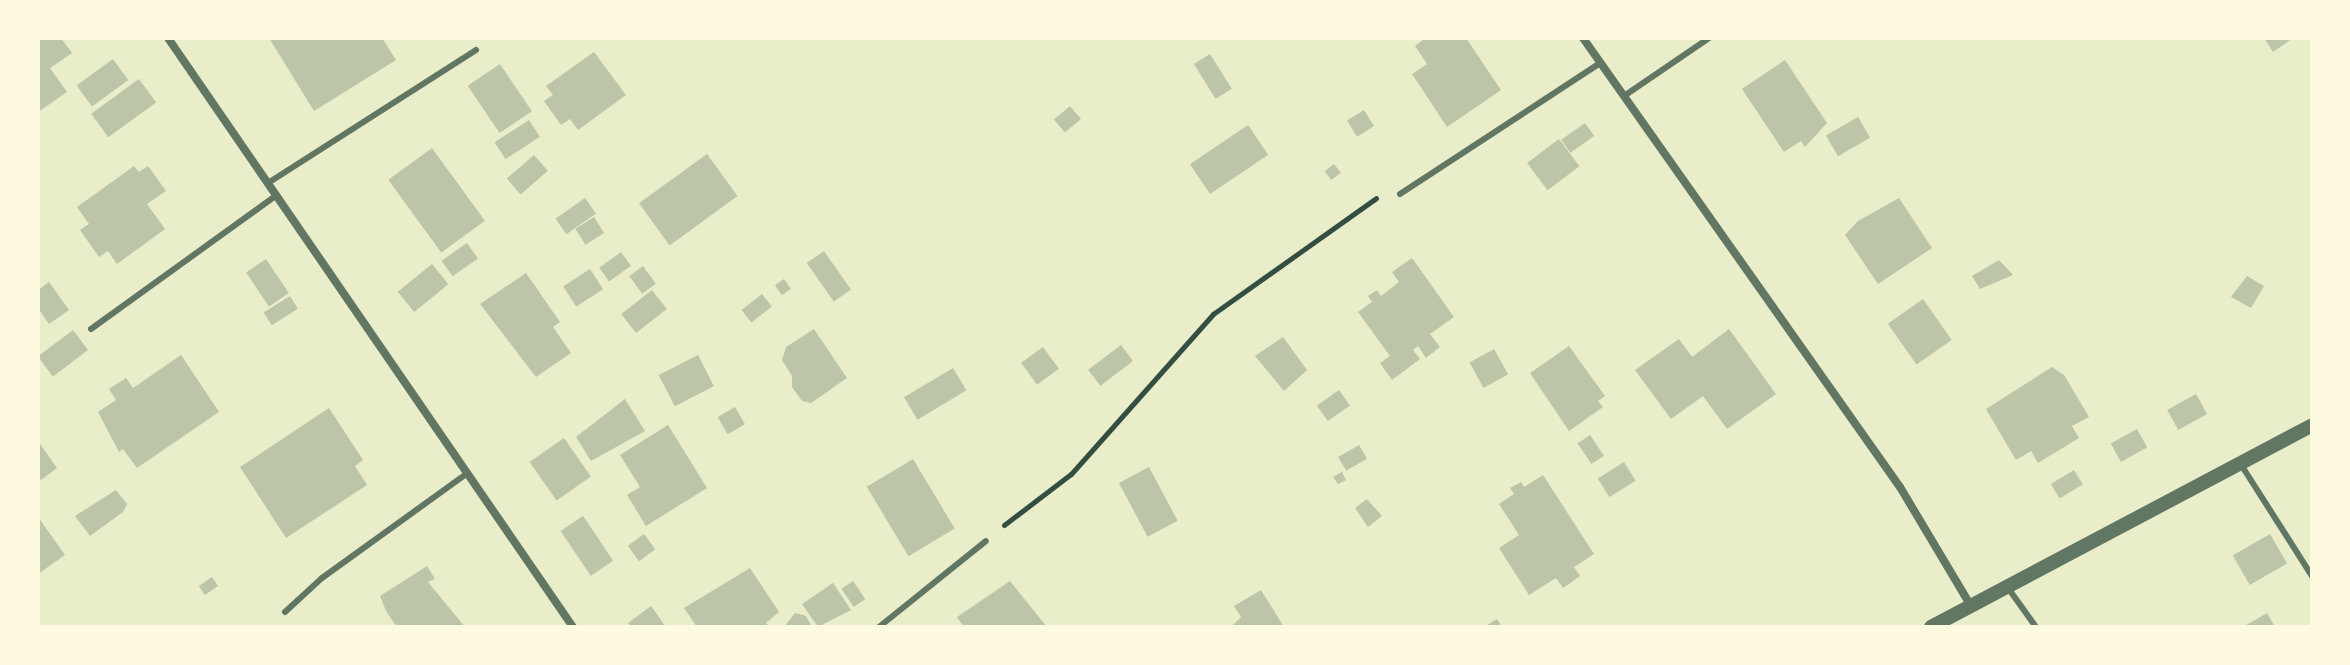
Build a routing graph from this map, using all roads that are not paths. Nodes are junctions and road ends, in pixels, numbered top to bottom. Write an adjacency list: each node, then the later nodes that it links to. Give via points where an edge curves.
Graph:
1 (168, 38): 7 (street)
2 (1583, 38): 5 (street)
3 (1709, 38): 6 (lane)
4 (476, 50): 7 (lane)
5 (1600, 63): 6 (street); 8 (lane)
6 (1624, 96): 17 (street, via 1900,487)
7 (268, 183): 9 (street)
8 (1400, 194)
9 (277, 195): 10 (lane); 13 (street)
10 (91, 329)
11 (2312, 425): 12 (street)
12 (2240, 463): 15 (lane); 16 (street)
13 (466, 474): 18 (lane, via 322,578); 19 (street)
14 (986, 541): 20 (lane)
15 (2312, 576)
16 (2006, 587): 17 (street); 22 (lane)
17 (1971, 606): 21 (street)
18 (285, 612)
19 (573, 627)
20 (879, 627)
21 (1931, 627)
22 (2036, 627)

